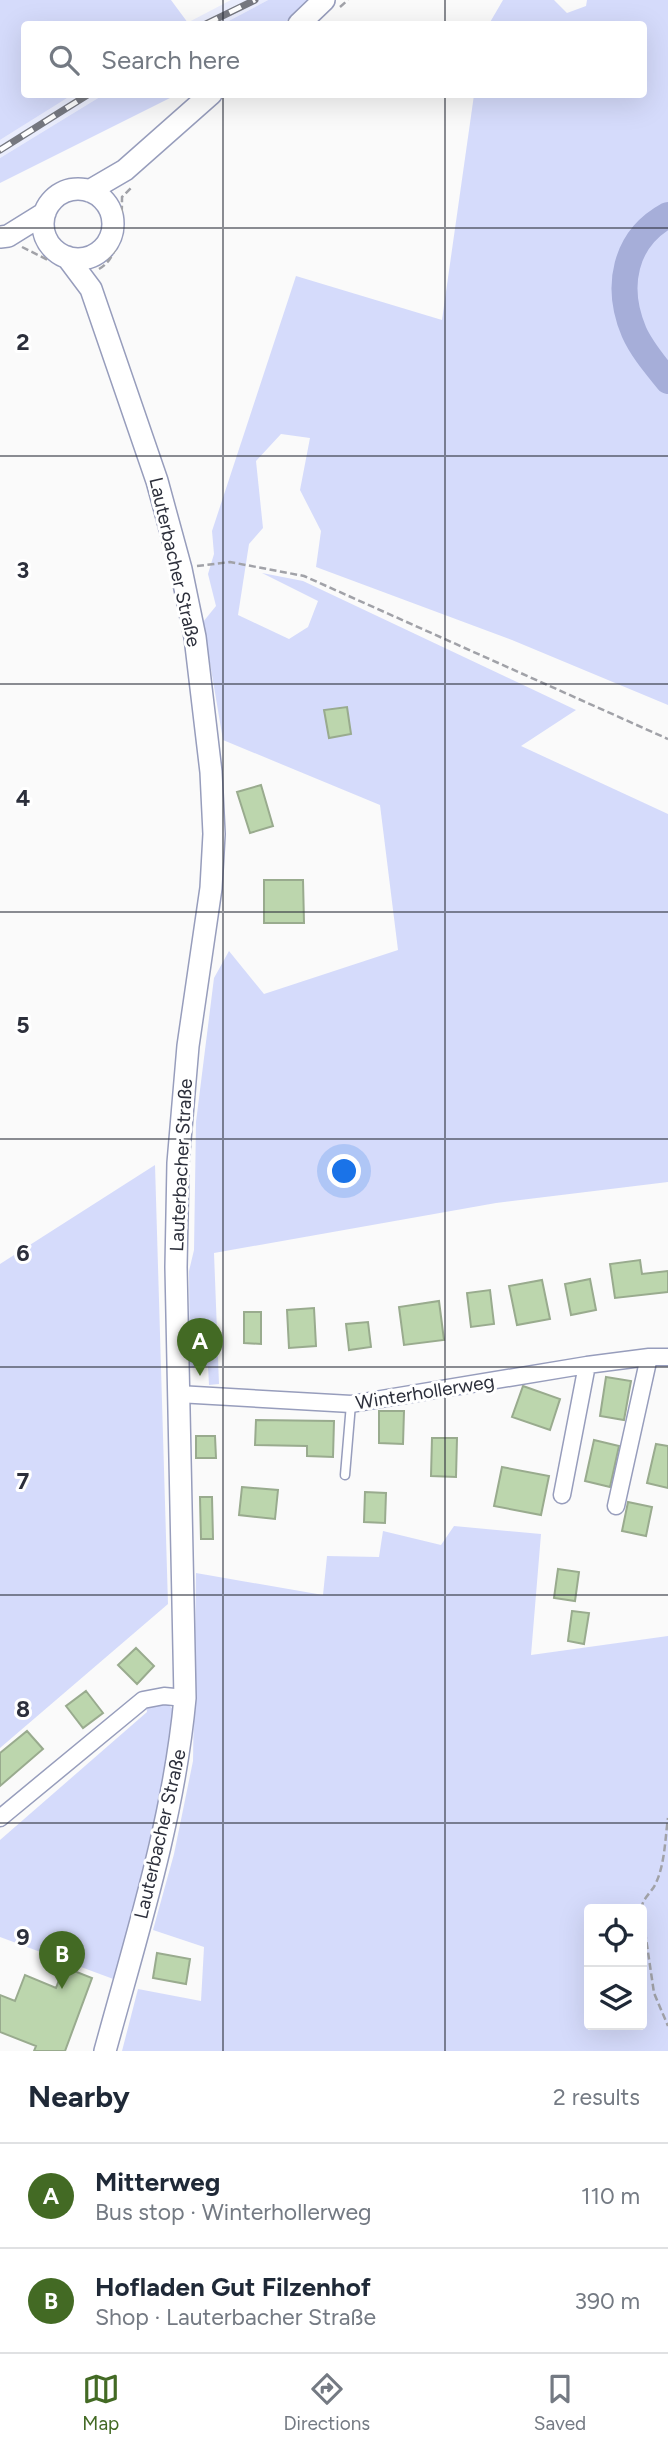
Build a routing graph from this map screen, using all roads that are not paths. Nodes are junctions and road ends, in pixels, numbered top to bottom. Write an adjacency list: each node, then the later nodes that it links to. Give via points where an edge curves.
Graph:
1 (324, 0): 2 (street)
2 (302, 21)
3 (207, 98): 4 (street)
4 (128, 179): 5 (street); 6 (street)
5 (89, 191): 6 (street); 7 (street, via 63,193)
6 (110, 209): 10 (street, via 111,236)
7 (46, 213): 8 (street); 9 (street, via 44,231)
8 (9, 239): 9 (street)
9 (56, 253): 10 (street, Lauterbacher Straße); 10 (street, via 85,258)
10 (96, 270): 14 (street, Lauterbacher Straße, via 181,569 195,637 211,772 211,888 178,1163)
11 (649, 1357): 12 (street, Winterhollerweg); 13 (street, Winterhollerweg); 18 (street)
12 (668, 1357)
13 (587, 1366): 15 (street, Winterhollerweg); 17 (street)
14 (178, 1394): 15 (street, Winterhollerweg); 19 (street, Lauterbacher Straße)
15 (351, 1404): 16 (lane)
16 (345, 1475)
17 (562, 1495)
18 (616, 1506)
19 (185, 1698): 20 (street, via 143,1700); 21 (street, Lauterbacher Straße, via 164,1835)
20 (0, 1818)
21 (105, 2051)

